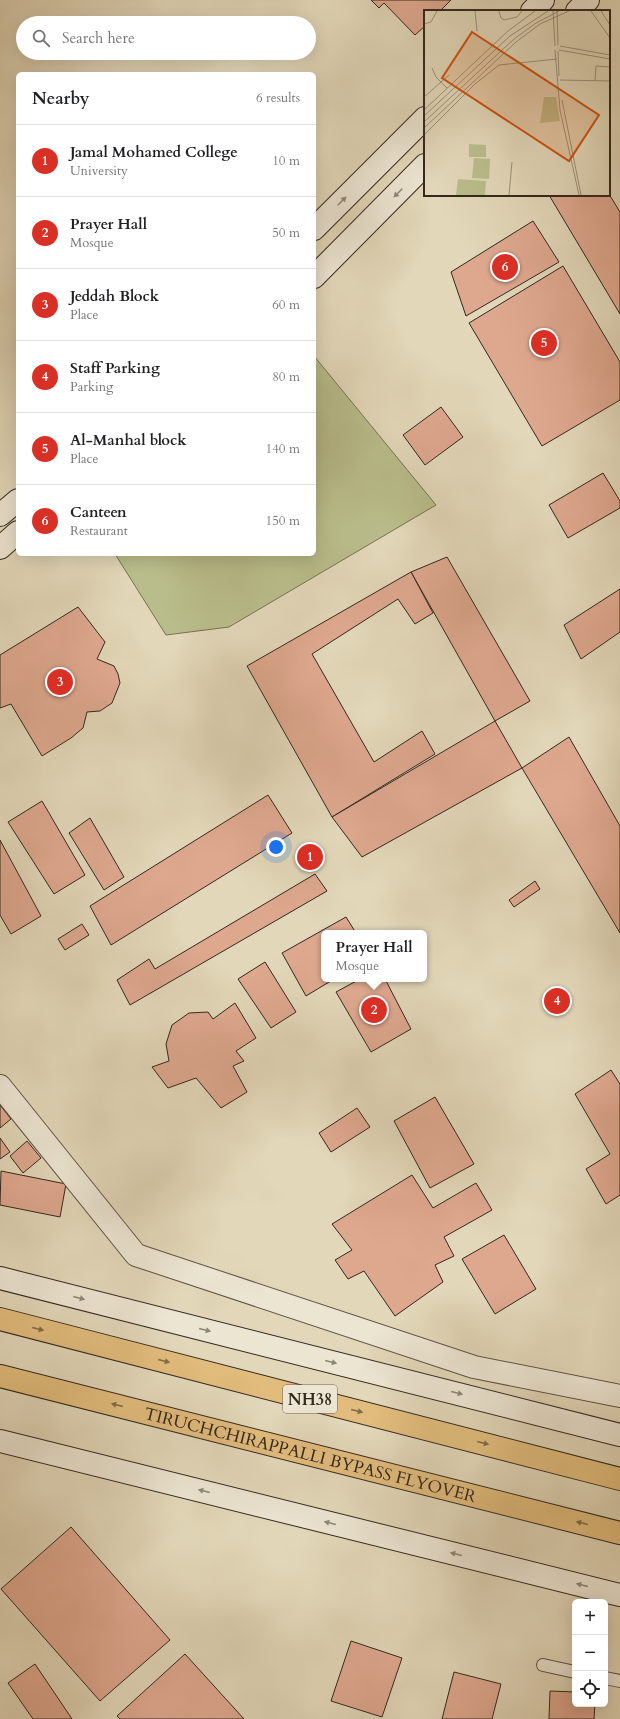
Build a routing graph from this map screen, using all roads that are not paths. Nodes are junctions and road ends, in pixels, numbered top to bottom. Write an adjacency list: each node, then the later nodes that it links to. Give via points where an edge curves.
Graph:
1 (543, 0): 3 (street)
2 (588, 0): 4 (street)
3 (533, 10)
4 (579, 10)
5 (424, 119): 7 (street, one-way to 5)
6 (424, 166): 8 (street, one-way to 8)
7 (316, 227)
8 (316, 275)
9 (16, 502): 10 (street)
10 (0, 515)
11 (0, 1086): 15 (street, via 136,1255 474,1367)
12 (0, 1278): 16 (street, one-way to 16)
13 (0, 1319): 18 (highway, NH38, one-way to 18)
14 (0, 1376): 19 (highway, TIRUCHCHIRAPPALLI BYPASS FLYOVER, one-way to 14)
15 (620, 1396)
16 (620, 1435)
17 (0, 1441): 20 (street, one-way to 17)
18 (620, 1478)
19 (620, 1533)
20 (620, 1595)
21 (543, 1665): 22 (lane)
22 (572, 1671)
23 (608, 1679): 24 (lane)
24 (620, 1681)

